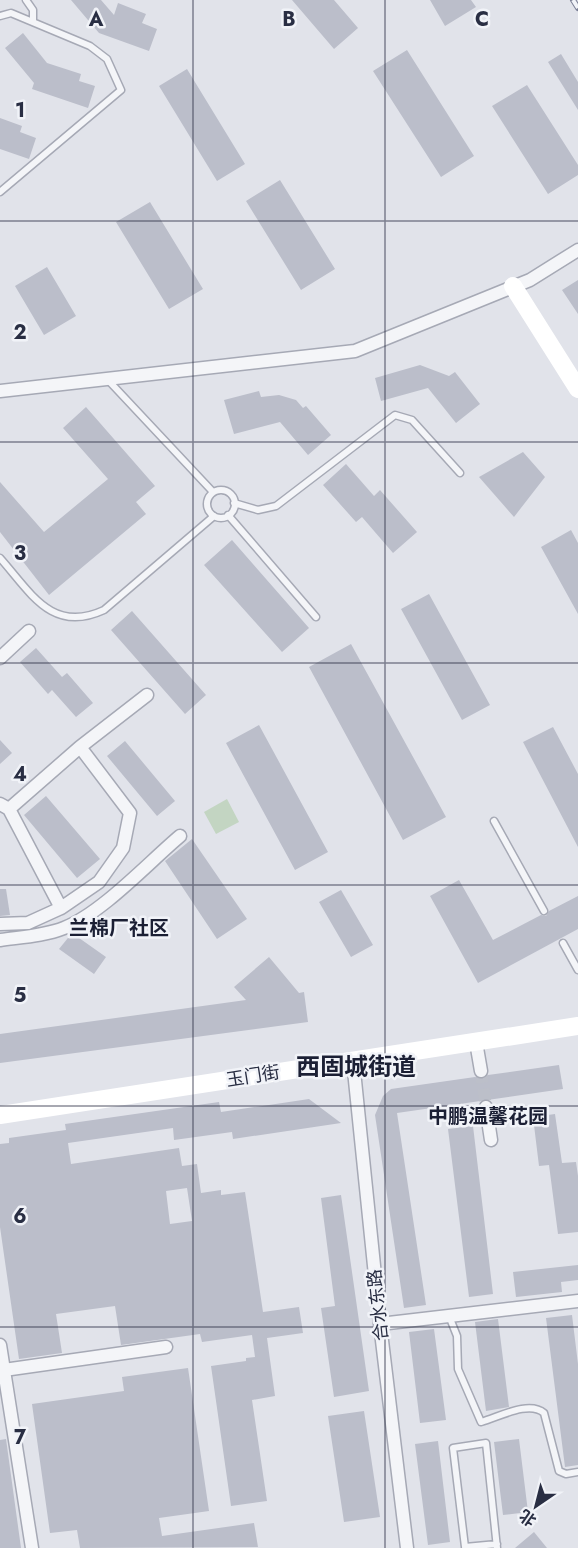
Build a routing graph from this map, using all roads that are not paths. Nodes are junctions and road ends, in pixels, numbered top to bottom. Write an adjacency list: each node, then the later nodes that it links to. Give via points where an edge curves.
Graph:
1 (26, 0): 3 (lane, via 33,10)
2 (0, 16): 3 (lane, via 11,13)
3 (33, 22): 4 (lane, via 90,46 107,59 121,90)
4 (0, 192)
5 (578, 250): 6 (street)
6 (513, 286): 7 (street, via 355,351); 8 (street)
7 (107, 379): 9 (street); 11 (lane)
8 (578, 389)
9 (0, 391)
10 (460, 473): 12 (lane, via 412,420 395,415 276,506 258,510)
11 (213, 492): 12 (lane, via 227,492); 14 (lane, via 207,505)
12 (234, 503): 13 (lane)
13 (228, 515): 14 (lane); 16 (lane)
14 (214, 516): 15 (lane, via 104,610 90,616 67,617 45,609)
15 (0, 558)
16 (316, 617)
17 (29, 631): 18 (street)
18 (0, 658)
19 (147, 695): 20 (street)
20 (80, 747): 21 (street); 24 (street, via 130,813 123,848 99,882)
21 (4, 806): 24 (street)
22 (494, 821): 25 (lane)
23 (180, 836): 27 (street, via 73,924 44,934)
24 (61, 908): 26 (street, via 28,923)
25 (544, 911)
26 (0, 924)
27 (0, 940)
28 (562, 943): 29 (lane)
29 (578, 970)
30 (578, 1026): 31 (street, 玉门街)
31 (476, 1042): 32 (street, 玉门街); 33 (street)
32 (353, 1061): 35 (street, 玉门街); 39 (street, 合水东路)
33 (481, 1071)
34 (486, 1107): 36 (street)
35 (0, 1115)
36 (491, 1140)
37 (578, 1301): 38 (street)
38 (449, 1316): 39 (street); 43 (lane, via 457,1336 458,1369 481,1422 538,1407 544,1413 559,1471)
39 (380, 1324): 46 (street, 合水东路)
40 (0, 1345): 42 (street)
41 (166, 1347): 42 (street)
42 (3, 1376): 45 (street)
43 (578, 1472)
44 (497, 1546): 44 (lane, via 486,1443 453,1448 465,1547)
45 (32, 1548)
46 (407, 1548)

